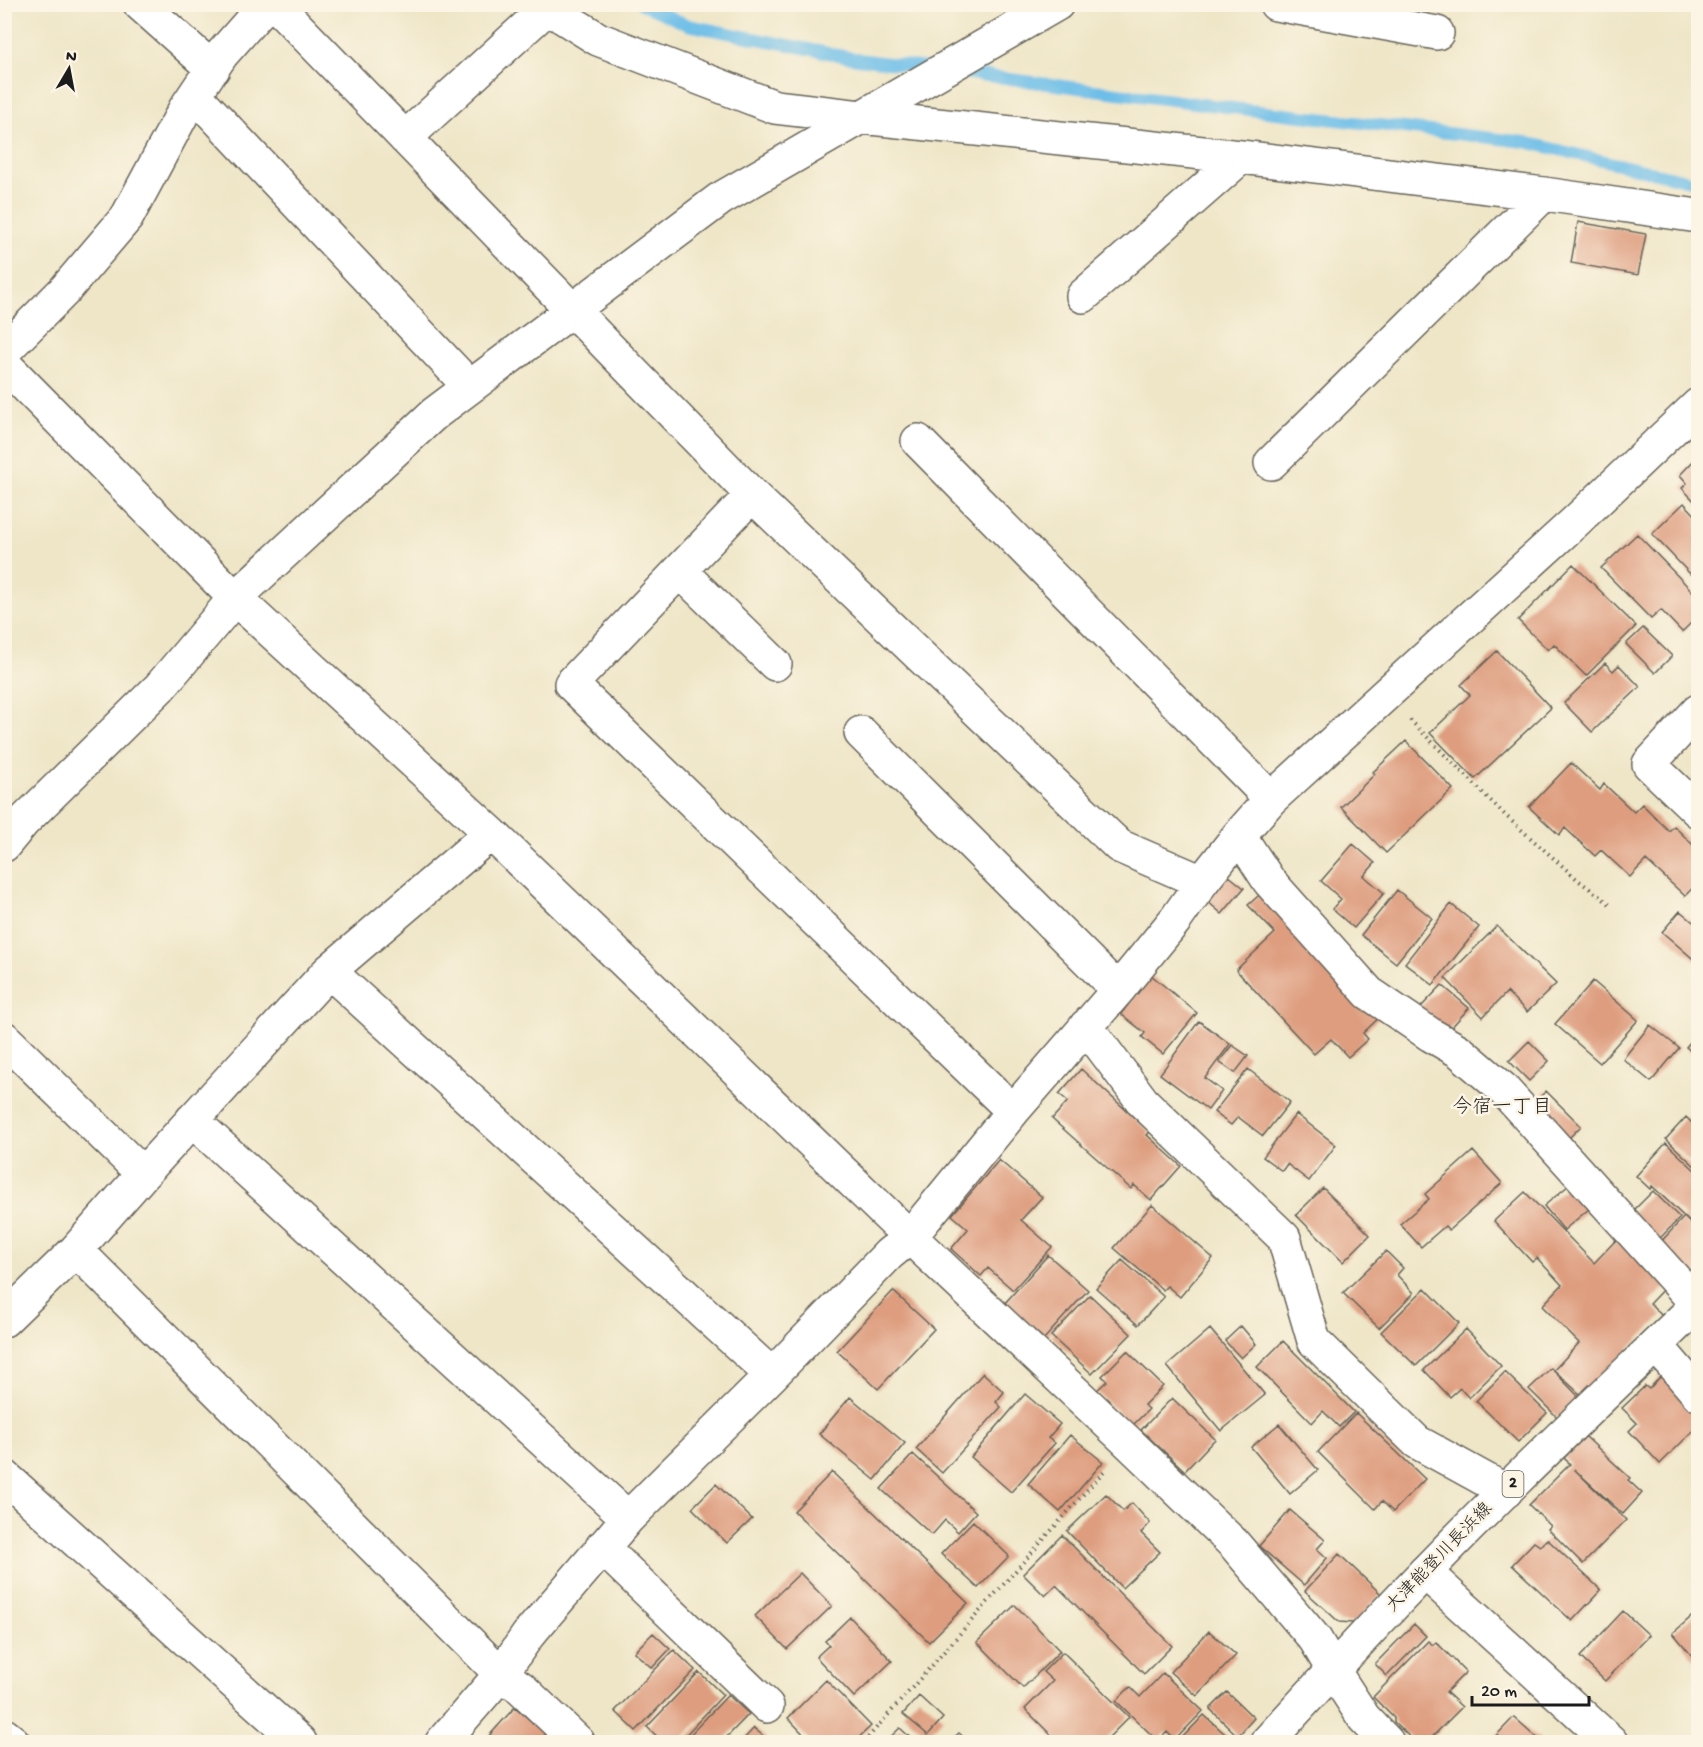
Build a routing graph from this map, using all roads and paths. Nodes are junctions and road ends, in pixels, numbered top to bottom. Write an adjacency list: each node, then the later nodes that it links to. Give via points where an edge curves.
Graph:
1 (140, 4): 8 (street)
2 (266, 4): 8 (street, via 222,54)
3 (275, 4): 10 (street)
4 (1058, 4): 9 (street)
5 (1276, 4): 7 (street)
6 (545, 6): 9 (street, via 598,39 775,107); 10 (street)
7 (1437, 33)
8 (204, 82): 16 (street, via 185,109 127,217 64,291); 18 (street)
9 (861, 117): 11 (street); 15 (street, via 720,199)
10 (405, 138): 15 (street)
11 (1241, 157): 12 (street); 14 (street)
12 (1544, 194): 13 (street); 21 (street)
13 (1698, 216)
14 (1083, 296)
15 (572, 311): 18 (street); 22 (street)
16 (4, 351)
17 (4, 364): 24 (street)
18 (470, 387): 24 (street, via 434,414)
19 (1698, 405): 26 (street)
20 (918, 441): 29 (street)
21 (1271, 463)
22 (752, 495): 23 (street); 34 (street, via 1119,846)
23 (680, 571): 25 (street); 40 (street, via 571,684)
24 (235, 598): 31 (street); 33 (street, via 160,687)
25 (775, 664)
26 (1385, 697): 29 (street); 35 (path, via 1506,816)
27 (1698, 711): 30 (street, via 1649,764)
28 (861, 733): 37 (street)
29 (1271, 800): 32 (street)
30 (1698, 811)
31 (491, 833): 36 (street); 43 (street)
32 (1239, 835): 34 (street); 45 (street, via 1269,881 1369,993 1459,1051 1502,1088)
33 (4, 845)
34 (1202, 882): 37 (street)
35 (1611, 905)
36 (329, 971): 41 (street); 48 (street)
37 (1118, 990): 38 (street)
38 (1086, 1026): 40 (street); 52 (street, via 1143,1102 1284,1238 1314,1341 1417,1442)
39 (4, 1038): 42 (street)
40 (1013, 1111): 43 (street)
41 (192, 1120): 42 (street); 53 (street)
42 (143, 1174): 44 (street)
43 (910, 1237): 48 (street); 50 (street)
44 (76, 1250): 46 (street); 57 (street)
45 (1698, 1304): 47 (street, 大津能登川長浜線 / 2)
46 (4, 1320)
47 (1656, 1346): 49 (street); 52 (street, 大津能登川長浜線 / 2)
48 (772, 1375): 53 (street)
49 (1698, 1394)
50 (1129, 1443): 56 (street, via 1234,1544 1315,1639); 64 (path)
51 (4, 1476): 61 (street)
52 (1506, 1491): 55 (street, 大津能登川長浜線 / 2)
53 (628, 1518): 54 (street)
54 (602, 1547): 57 (street, via 528,1635); 58 (street)
55 (1425, 1572): 56 (street, 大津能登川長浜線 / 2); 67 (street)
56 (1333, 1670): 65 (street, 大津能登川長浜線 / 2); 66 (street, via 1364,1718)
57 (501, 1674): 62 (street); 63 (street)
58 (767, 1706)
59 (4, 1735): 60 (street)
60 (13, 1743)
61 (300, 1743)
62 (442, 1743)
63 (578, 1743)
64 (864, 1743)
65 (1267, 1743)
66 (1386, 1743)
67 (1611, 1743)

